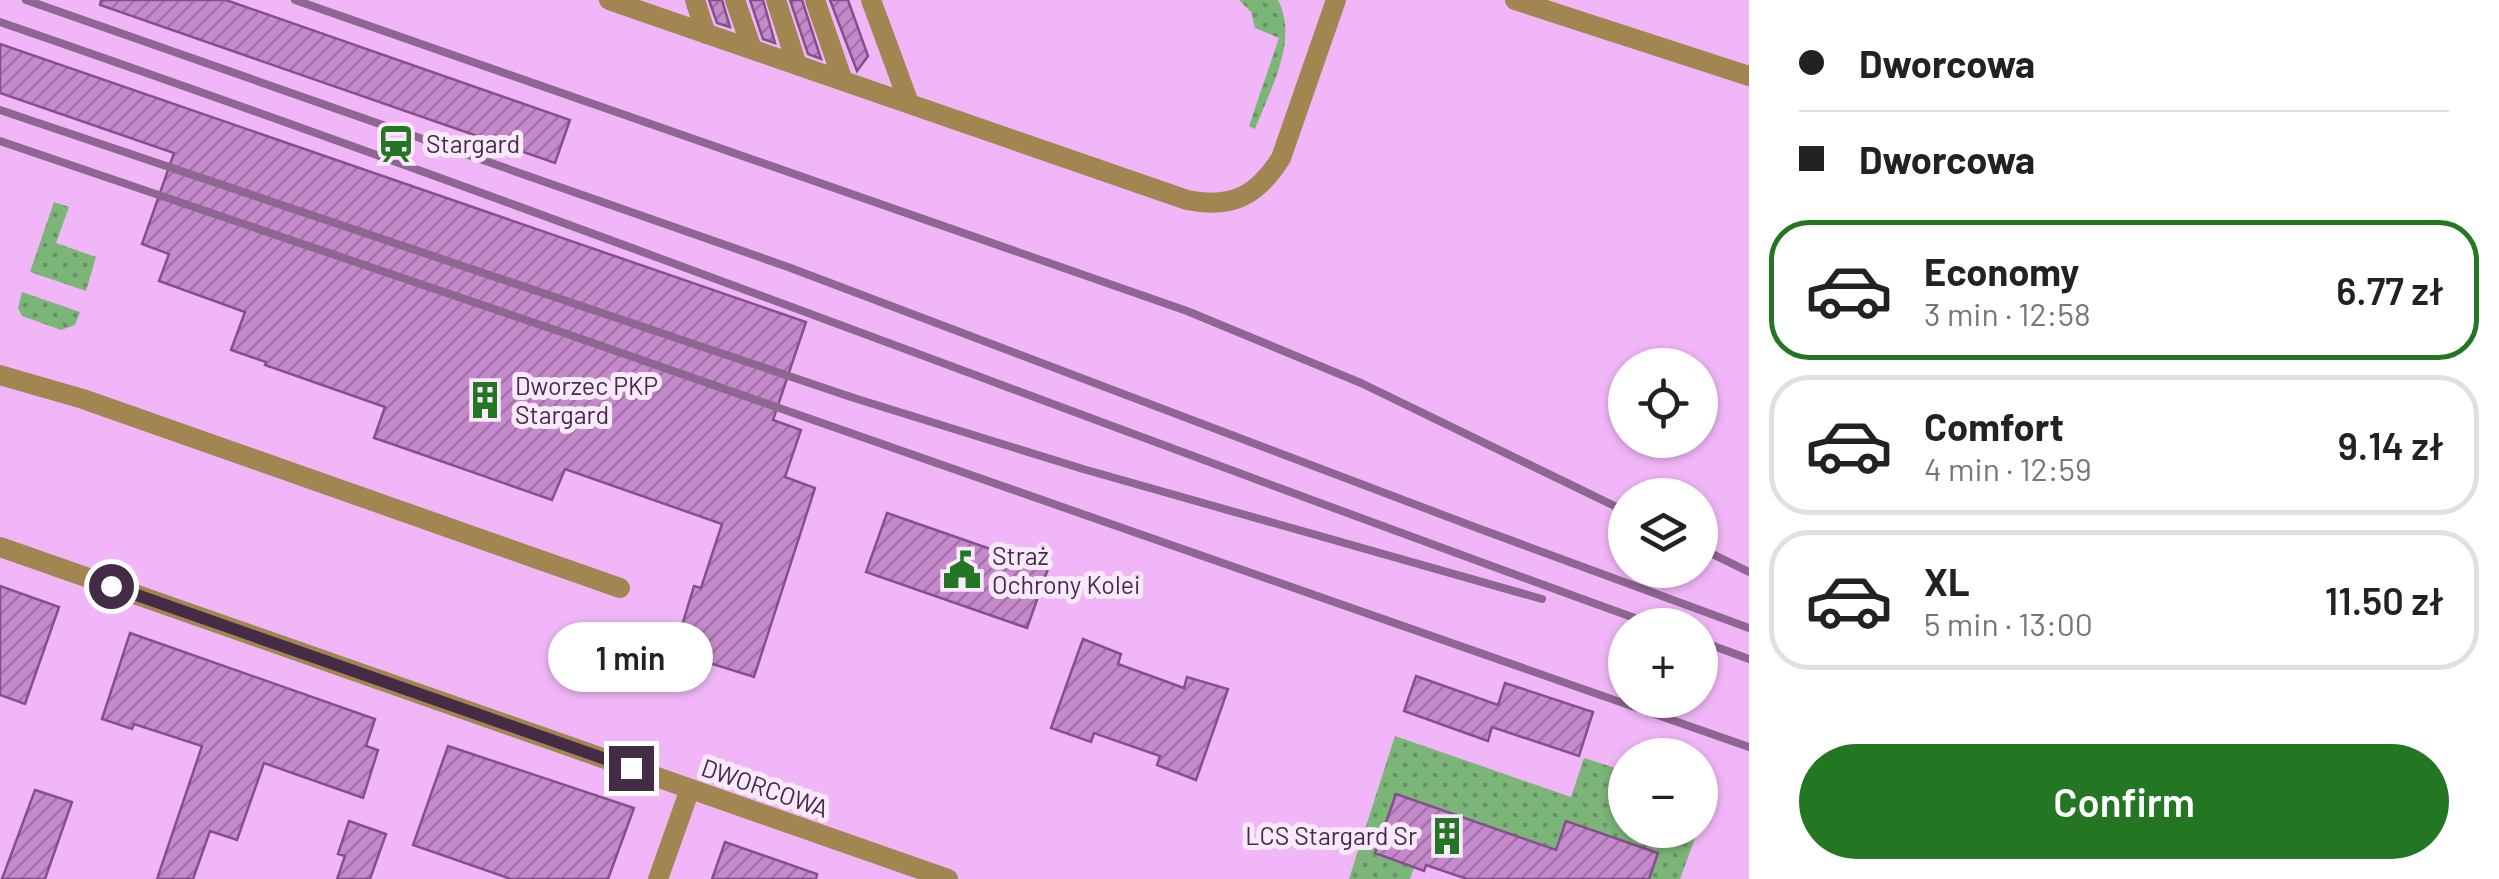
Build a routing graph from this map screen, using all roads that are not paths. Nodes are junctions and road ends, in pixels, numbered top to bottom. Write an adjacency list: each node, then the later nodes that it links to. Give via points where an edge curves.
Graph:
1 (695, 0): 10 (street)
2 (735, 0): 11 (street)
3 (776, 0): 12 (street)
4 (815, 0): 14 (street)
5 (871, 0): 15 (street)
6 (1336, 0): 15 (street, via 1281,158 1260,185 1232,201 1187,200)
7 (1515, 0): 13 (street)
8 (614, 1): 9 (street)
9 (660, 10): 10 (street)
10 (706, 34): 11 (street)
11 (752, 49): 12 (street)
12 (797, 65): 14 (street)
13 (1749, 76)
14 (843, 80): 15 (street)
15 (909, 103)
16 (0, 375): 18 (street)
17 (0, 547): 19 (street, DWORCOWA)
18 (620, 588)
19 (690, 788): 20 (street); 21 (street, DWORCOWA)
20 (658, 879)
21 (948, 879)

